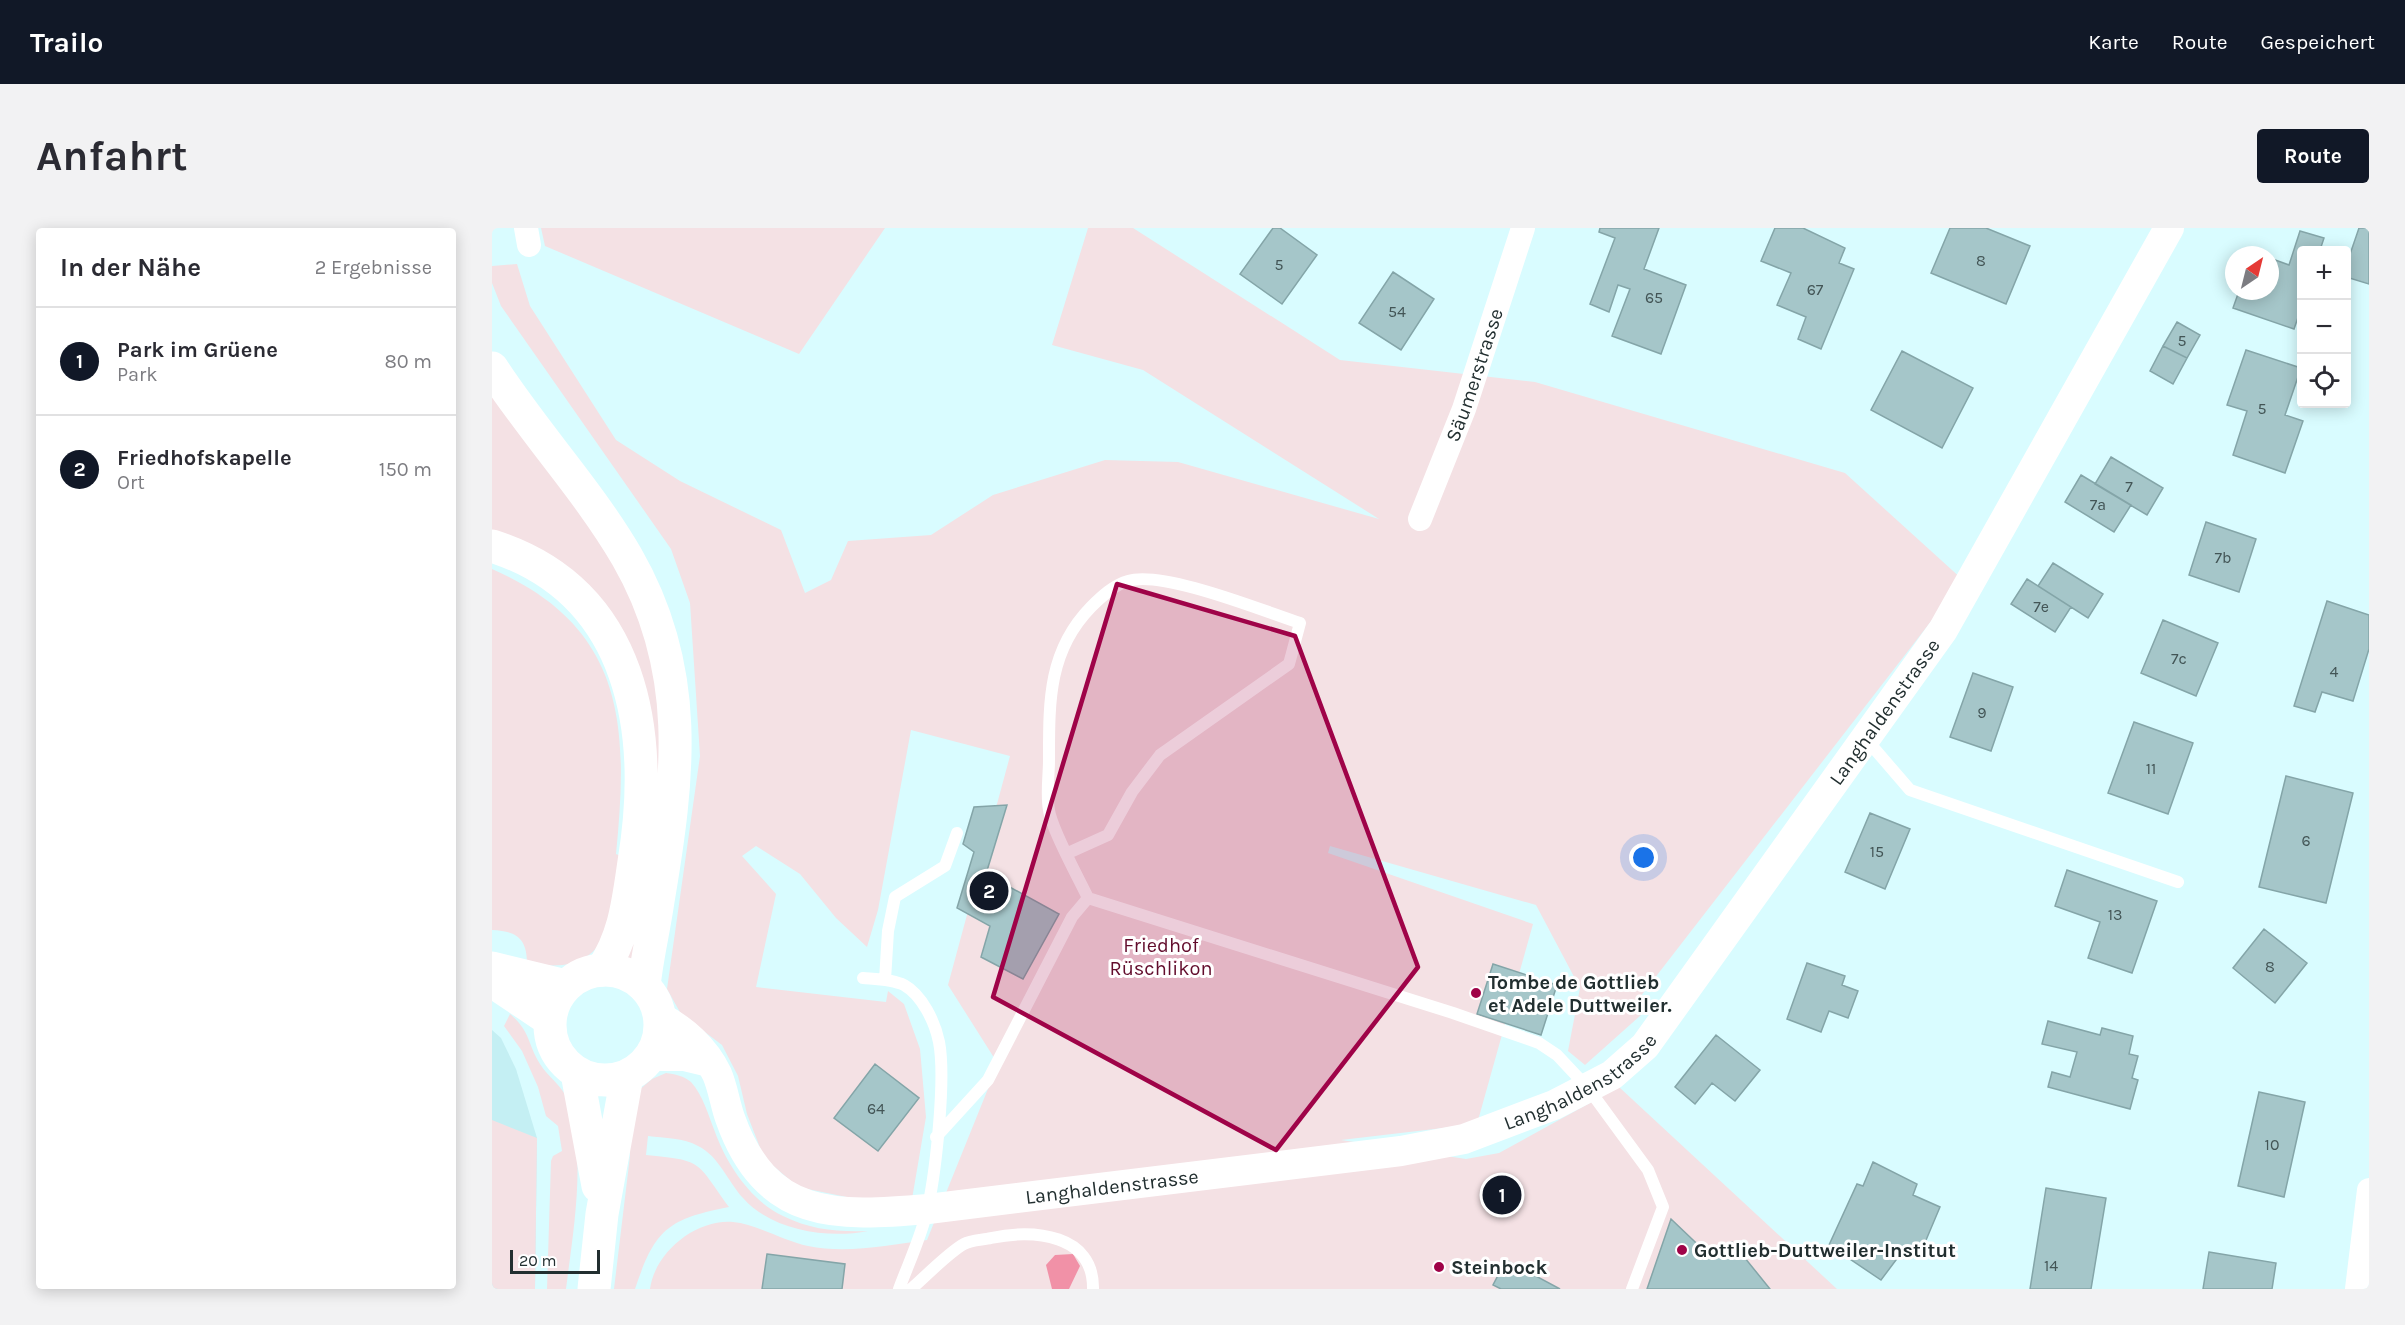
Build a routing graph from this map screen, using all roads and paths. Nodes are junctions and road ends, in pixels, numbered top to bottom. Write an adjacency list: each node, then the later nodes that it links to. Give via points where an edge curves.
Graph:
1 (1523, 228): 4 (street, Säumerstrasse, via 1464,409)
2 (2169, 228): 6 (street, Langhaldenstrasse, via 1943,630)
3 (492, 368): 17 (main road, via 626,554 665,645 674,687 675,767 665,862)
4 (1420, 519)
5 (492, 546): 12 (main road, via 536,565 576,596 614,646 633,693 642,750 636,852 623,932)
6 (1866, 739): 9 (lane, via 1910,790); 23 (street, Langhaldenstrasse, via 1645,1046 1612,1075)
7 (957, 833): 14 (lane, via 945,866 895,897)
8 (1068, 853): 8 (lane, via 1048,812 1050,693 1074,624 1105,593 1129,580 1161,581 1300,622 1289,664 1160,755 1132,792 1108,835); 10 (lane)
9 (2178, 882)
10 (1088, 898): 23 (lane, via 1539,1043 1557,1055); 24 (lane, via 1072,917 988,1080)
11 (492, 968): 16 (main road)
12 (602, 970): 16 (main road, via 582,975); 17 (main road, via 625,974)
13 (863, 978): 14 (lane)
14 (885, 980): 24 (lane, via 903,984 918,997 939,1041)
15 (492, 981): 19 (main road)
16 (566, 986): 19 (main road, via 552,1007)
17 (644, 986): 18 (main road)
18 (659, 1017): 20 (street, Langhaldenstrasse, via 682,1030); 21 (main road, via 657,1043)
19 (550, 1020): 22 (main road, via 550,1033 559,1056)
20 (709, 1062): 21 (street, via 684,1056); 26 (street, Langhaldenstrasse, via 717,1074 746,1156 760,1178 777,1190 834,1212 867,1214)
21 (639, 1066): 22 (main road, via 607,1080); 27 (main road)
22 (577, 1073): 27 (main road)
23 (1588, 1088): 26 (street, Langhaldenstrasse, via 1494,1129 1401,1151); 32 (lane, via 1648,1170 1663,1207)
24 (936, 1137): 26 (lane)
25 (2369, 1190): 33 (street)
26 (928, 1209): 29 (lane)
27 (602, 1214): 28 (main road)
28 (594, 1289)
29 (899, 1289)
30 (911, 1289): 31 (lane, via 964,1243 1010,1234 1050,1236 1081,1251 1094,1271)
31 (1093, 1289)
32 (1632, 1289)
33 (2357, 1289)

